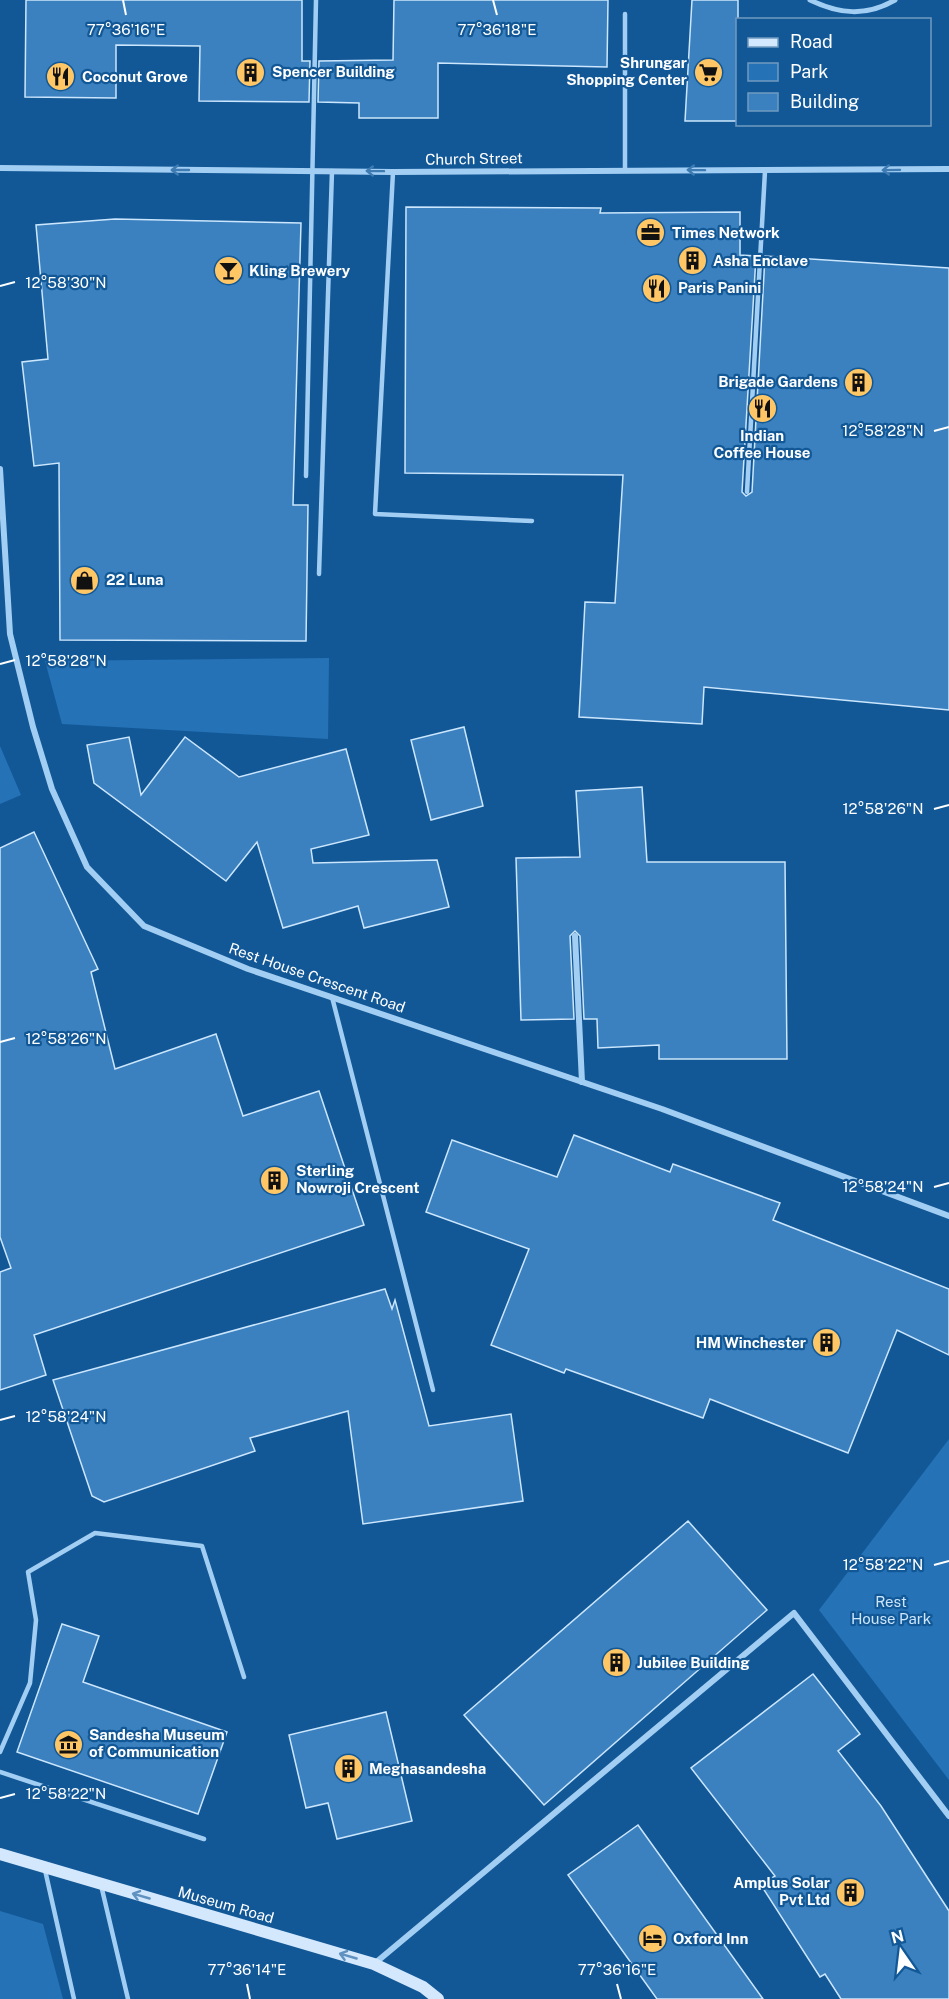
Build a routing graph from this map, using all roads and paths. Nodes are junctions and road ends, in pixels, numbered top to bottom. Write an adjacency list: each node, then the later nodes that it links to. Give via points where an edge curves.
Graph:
1 (316, 0): 8 (lane)
2 (810, 0): 3 (street, via 829,9 855,13 881,8)
3 (895, 0)
4 (625, 14): 6 (lane)
5 (0, 168): 8 (street, Church Street, one-way to 5)
6 (625, 169): 10 (street, Church Street, one-way to 6); 11 (street, Church Street)
7 (949, 169): 10 (street, Church Street, one-way to 10)
8 (314, 171): 9 (street, Church Street); 13 (lane)
9 (332, 171): 11 (street, Church Street, one-way to 9); 16 (lane)
10 (765, 171): 14 (lane)
11 (393, 172): 15 (lane, via 375,514)
12 (0, 469): 18 (street, Rest House Crescent Road, via 10,634 52,789 87,867 144,926 248,969)
13 (306, 476)
14 (747, 492)
15 (532, 521)
16 (319, 574)
17 (575, 936): 19 (street)
18 (332, 996): 19 (street, Rest House Crescent Road); 21 (lane)
19 (582, 1082): 20 (street, Rest House Crescent Road)
20 (949, 1216)
21 (433, 1390)
22 (244, 1677): 23 (lane, via 202,1546 95,1533 28,1572 36,1620 30,1683)
23 (0, 1752)
24 (0, 1772): 26 (lane)
25 (949, 1816): 30 (street, via 794,1613)
26 (204, 1839)
27 (0, 1854): 28 (main road, Museum Road)
28 (45, 1867): 29 (main road, Museum Road); 31 (lane)
29 (101, 1885): 30 (main road, Museum Road, one-way to 29); 32 (lane)
30 (374, 1964): 33 (main road, Museum Road)
31 (74, 1999)
32 (128, 1999)
33 (438, 1999)

